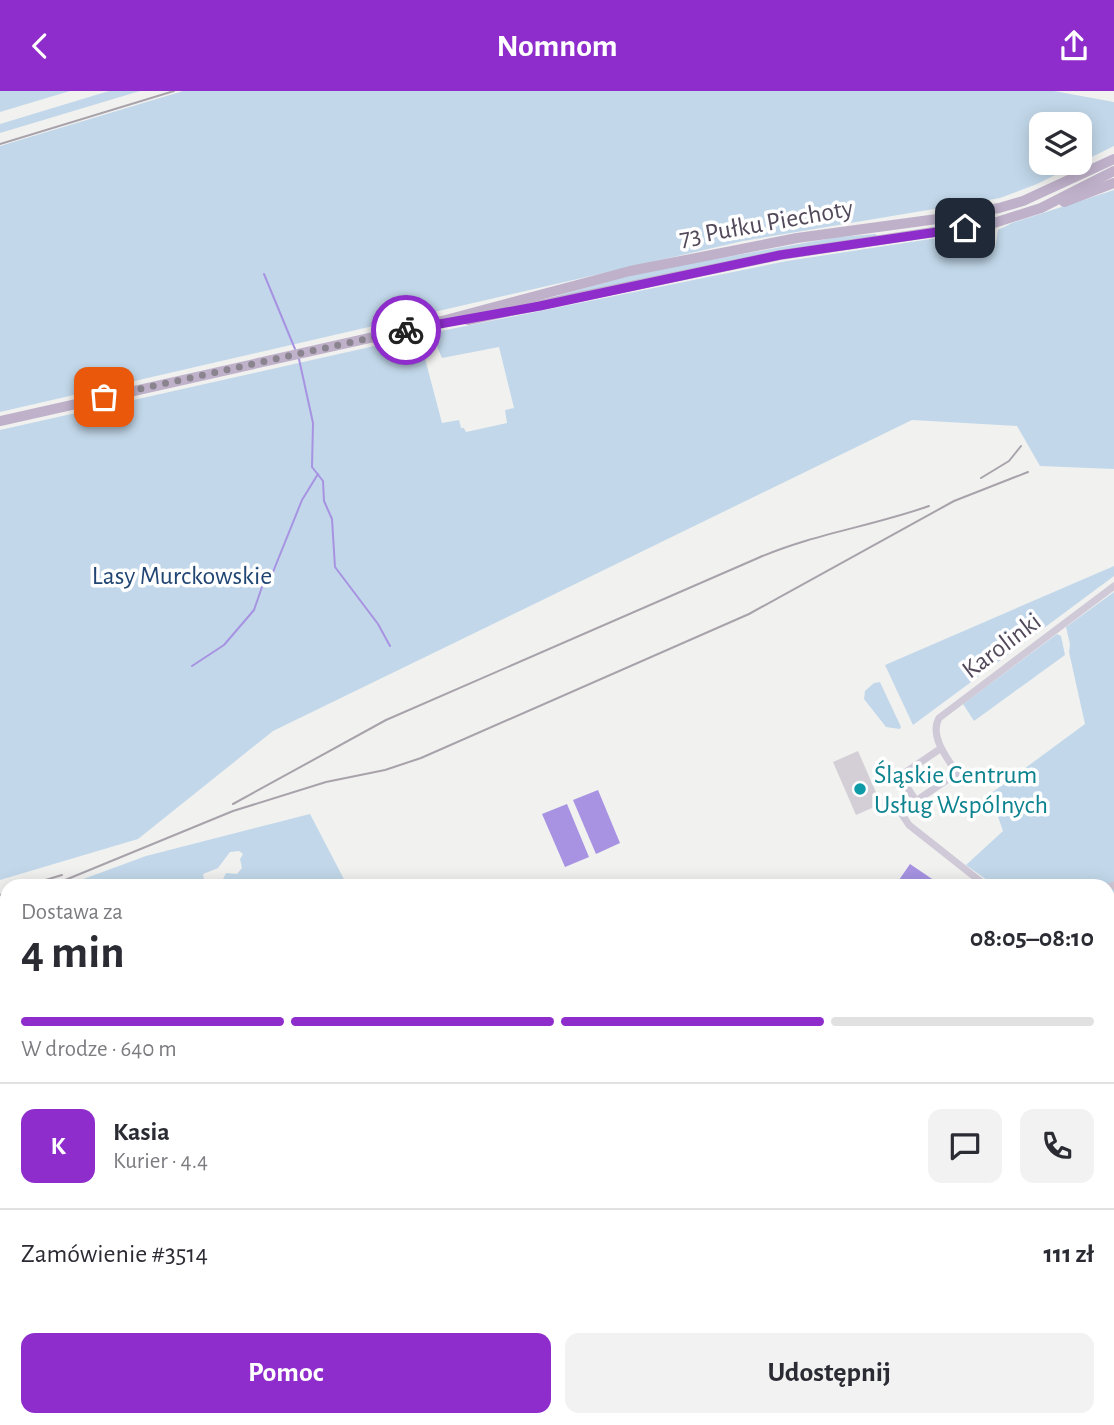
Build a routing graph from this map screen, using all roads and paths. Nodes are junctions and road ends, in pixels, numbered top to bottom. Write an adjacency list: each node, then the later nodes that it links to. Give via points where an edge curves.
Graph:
1 (1114, 157): 5 (main road, 73 Pułku Piechoty, via 999,208 811,235 641,268)
2 (1114, 171): 4 (main road, 73 Pułku Piechoty)
3 (1114, 183): 4 (main road)
4 (1041, 208): 5 (main road, 73 Pułku Piechoty, via 965,228 792,253)
5 (423, 326): 6 (main road, 73 Pułku Piechoty)
6 (0, 421)
7 (1114, 586): 8 (street, Karolinki, via 939,718 935,728)
8 (940, 749): 9 (street, via 900,776); 9 (street, Karolinki, via 957,773)
9 (916, 801): 10 (street, via 901,813 909,825)
10 (977, 879)

